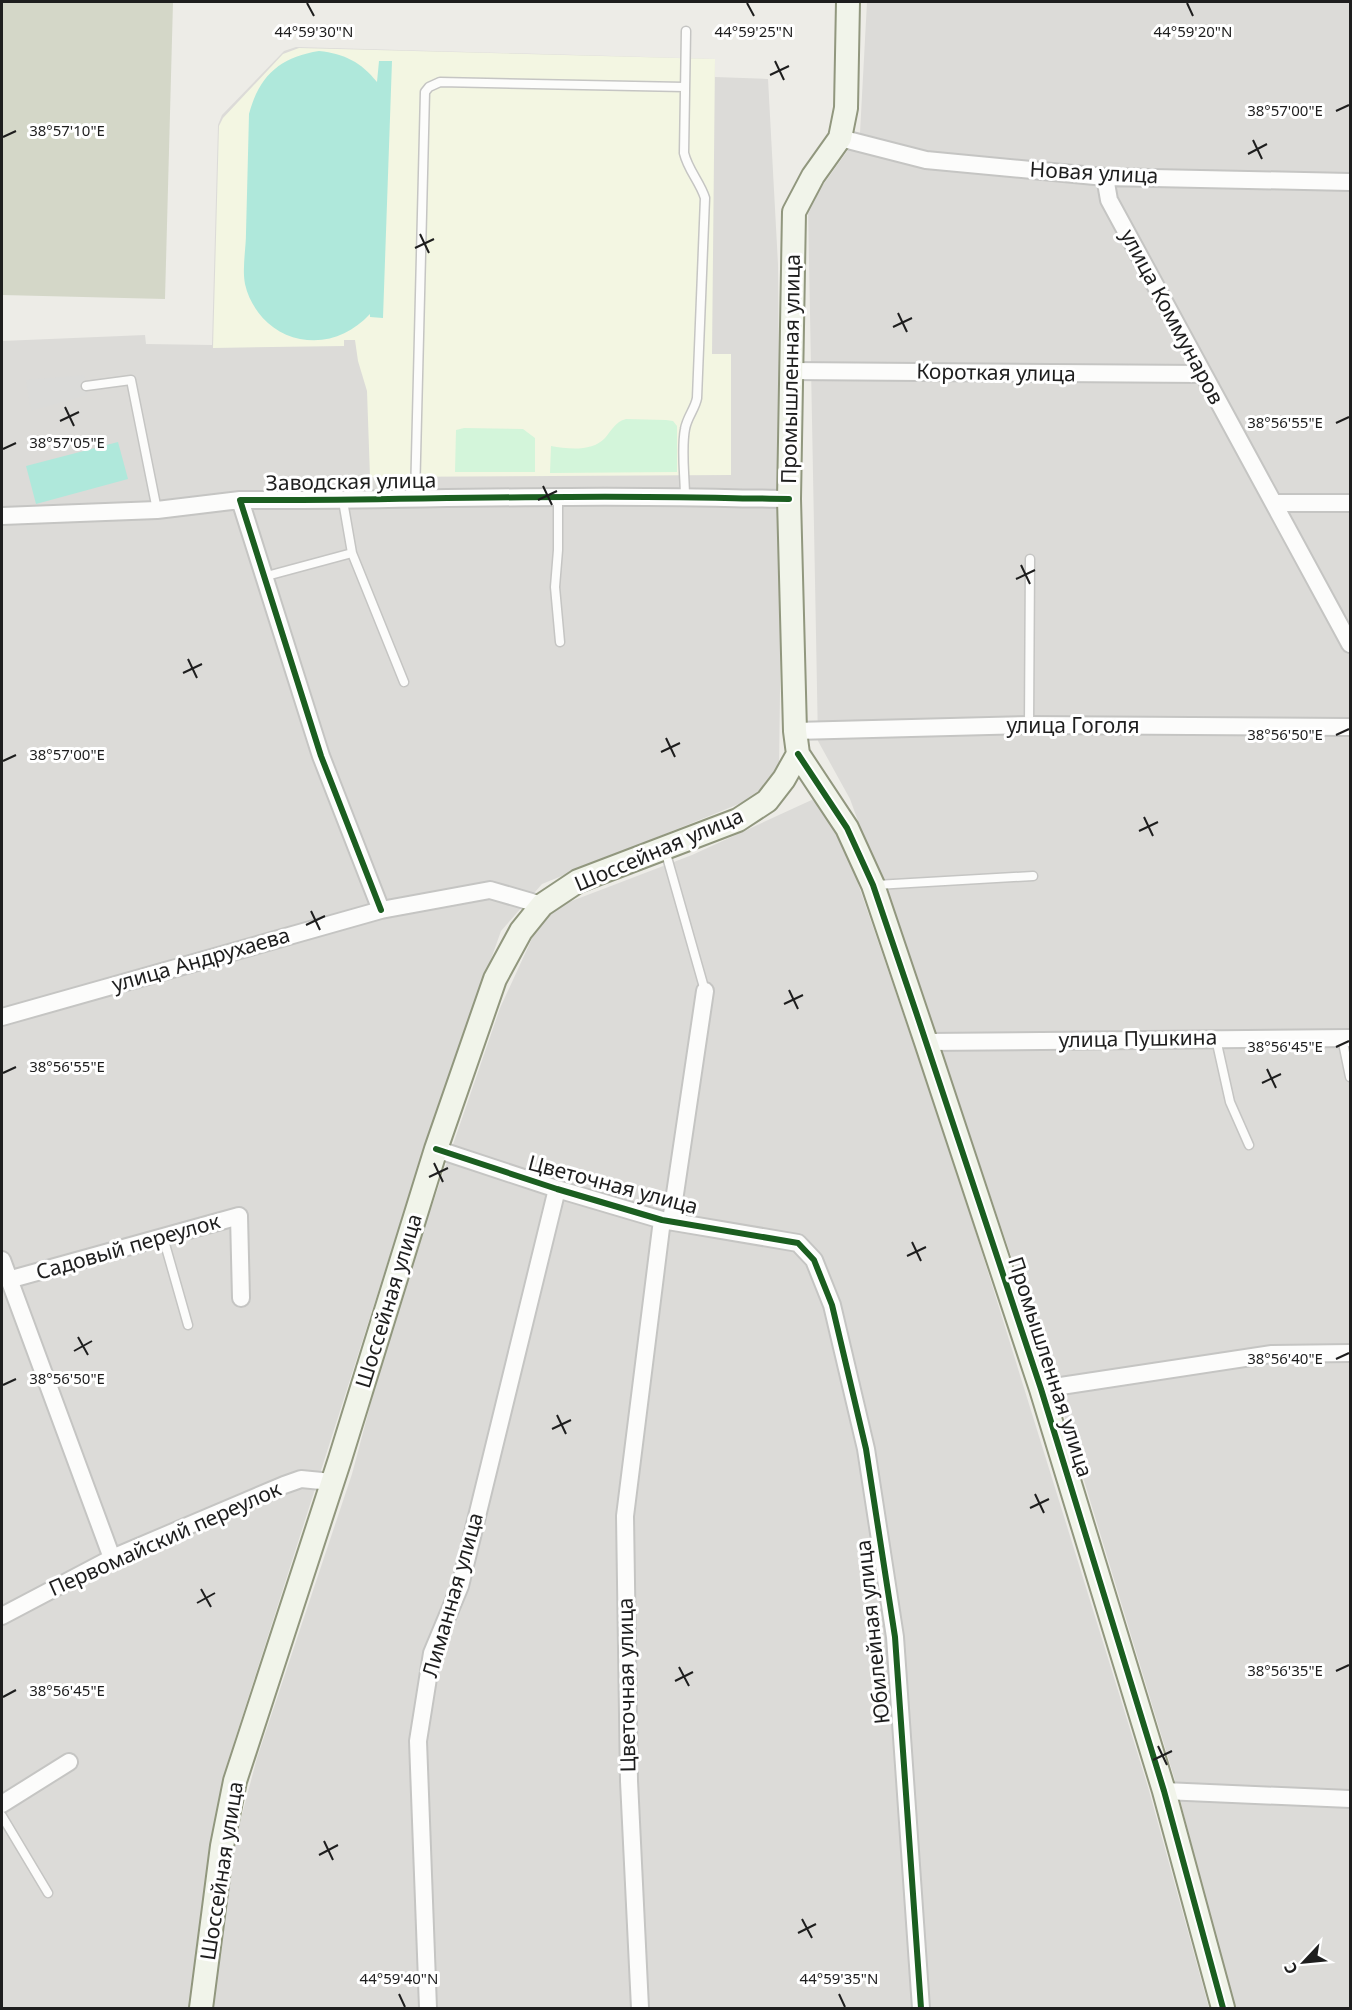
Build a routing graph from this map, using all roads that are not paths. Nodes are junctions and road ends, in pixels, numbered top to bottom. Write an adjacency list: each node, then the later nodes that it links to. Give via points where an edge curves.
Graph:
1 (848, 2): 4 (main road, Промышленная улица, via 846,108)
2 (686, 31): 3 (lane)
3 (684, 87): 11 (lane, via 440,82 425,92); 12 (lane, via 684,153 705,198 697,398 684,433)
4 (840, 138): 5 (street, Новая улица, via 926,160); 7 (main road, Промышленная улица, via 794,212)
5 (1105, 177): 6 (street, Новая улица); 8 (street, улица Коммунаров, via 1109,200)
6 (1350, 182)
7 (790, 371): 8 (street, Короткая улица); 13 (main road, Промышленная улица)
8 (1203, 375): 16 (street, улица Коммунаров)
9 (86, 386): 18 (lane, via 131,380)
10 (558, 497): 11 (street, Заводская улица); 12 (street, Заводская улица); 24 (lane, via 555,587)
11 (416, 498): 15 (street, Заводская улица)
12 (685, 498): 13 (street, Заводская улица)
13 (789, 499): 28 (main road, Промышленная улица)
14 (240, 500): 15 (street, Заводская улица); 18 (street, Заводская улица); 22 (street, Заводская улица)
15 (343, 501): 20 (lane)
16 (1275, 503): 17 (street); 23 (street, улица Коммунаров)
17 (1350, 503)
18 (158, 510): 19 (street, Заводская улица)
19 (2, 516)
20 (352, 553): 22 (lane); 25 (lane)
21 (1030, 559): 26 (lane)
22 (263, 577): 34 (street, Заводская улица, via 321,756)
23 (1348, 635)
24 (560, 642)
25 (404, 682)
26 (1029, 725): 27 (street, улица Гоголя); 28 (street, улица Гоголя)
27 (1350, 727)
28 (795, 730): 29 (main road, Промышленная улица)
29 (798, 754): 30 (main road, Шоссейная улица, via 767,801 738,820); 32 (main road, Промышленная улица, via 847,828)
30 (664, 847): 33 (main road, Шоссейная улица, via 578,880); 35 (lane)
31 (1033, 876): 32 (lane)
32 (873, 885): 39 (main road, Промышленная улица)
33 (542, 905): 34 (street, улица Андрухаева, via 490,891); 42 (main road, Шоссейная улица, via 521,931 495,979)
34 (381, 910): 36 (street, улица Андрухаева)
35 (705, 990): 44 (street, Цветочная улица)
36 (2, 1017)
37 (1346, 1038): 38 (street, улица Пушкина); 40 (lane)
38 (1216, 1039): 39 (street, улица Пушкина); 41 (lane, via 1230,1102)
39 (927, 1042): 52 (main road, Промышленная улица)
40 (1350, 1077)
41 (1249, 1145)
42 (436, 1149): 43 (street, Цветочная улица); 53 (main road, Шоссейная улица)
43 (557, 1189): 44 (street, Цветочная улица); 63 (street, Лиманная улица, via 460,1586 432,1653 417,1741)
44 (666, 1220): 47 (street, Цветочная улица, via 798,1243); 64 (street, Цветочная улица, via 625,1516 629,1781)
45 (163, 1237): 48 (street, Садовый переулок); 49 (street, Садовый переулок, via 239,1216); 50 (lane)
46 (2, 1260): 48 (street, Садовый переулок)
47 (814, 1260): 65 (street, Юбилейная улица, via 832,1305 866,1449 895,1637)
48 (9, 1281): 54 (street, Садовый переулок)
49 (241, 1298)
50 (188, 1325)
51 (1350, 1353): 52 (street, via 1272,1354)
52 (1041, 1389): 57 (main road, Промышленная улица)
53 (332, 1482): 54 (street, Первомайский переулок, via 301,1479); 62 (main road, Шоссейная улица, via 235,1780 222,1846)
54 (112, 1558): 55 (street, Первомайский переулок)
55 (2, 1616)
56 (69, 1762): 59 (street)
57 (1164, 1791): 58 (street); 66 (main road, Промышленная улица)
58 (1350, 1798)
59 (2, 1804)
60 (2, 1816): 61 (lane)
61 (48, 1893)
62 (201, 2008)
63 (428, 2008)
64 (640, 2008)
65 (921, 2008)
66 (1223, 2008)

